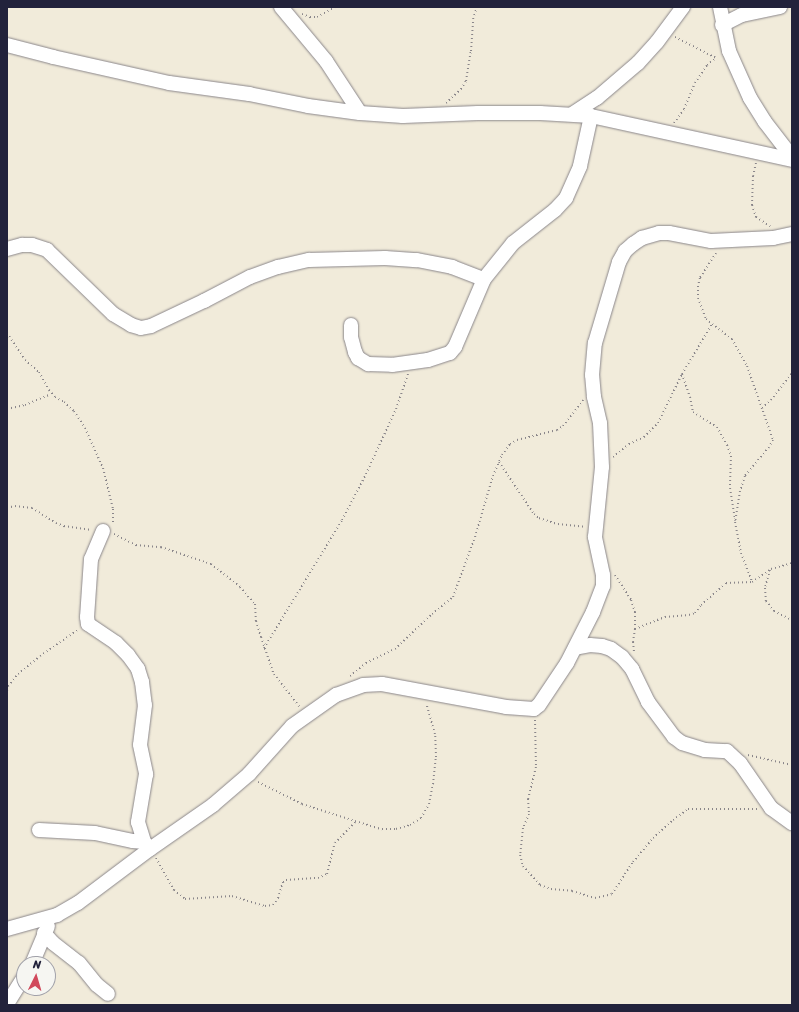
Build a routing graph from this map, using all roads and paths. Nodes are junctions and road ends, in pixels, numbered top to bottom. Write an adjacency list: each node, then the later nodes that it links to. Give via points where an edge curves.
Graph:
1 (335, 7): 6 (path, via 317,17)
2 (477, 7): 13 (path, via 473,18 466,81 461,89)
3 (683, 7): 8 (street)
4 (720, 7): 7 (street)
5 (780, 7): 7 (street, via 742,15)
6 (282, 8): 12 (street, via 326,61)
7 (722, 25): 11 (street)
8 (666, 31): 10 (path); 14 (street, via 617,82)
9 (7, 45): 12 (street, via 169,83)
10 (716, 58): 11 (path); 16 (path, via 707,64 695,83)
11 (733, 60): 18 (street, via 750,98)
12 (360, 113): 13 (street, via 403,116)
13 (433, 114): 14 (street)
14 (572, 114): 15 (street)
15 (591, 116): 16 (street); 23 (street, via 580,166 566,198 514,244)
16 (670, 134): 17 (street)
17 (759, 152): 18 (street); 19 (path, via 753,176 752,205 756,217)
18 (792, 159)
19 (773, 228)
20 (792, 234): 21 (street, via 773,238)
21 (721, 241): 24 (path, via 698,286 698,298 703,312 706,320); 30 (street, via 658,233 642,238 625,251 619,262 596,343 592,375)
22 (7, 249): 23 (street, via 32,245 47,250 113,314 141,328 192,307 250,277 309,260 417,260 452,268)
23 (484, 280): 27 (street, via 450,353)
24 (712, 324): 29 (path); 32 (path, via 732,339 746,366)
25 (351, 326): 27 (street, via 351,337 358,358 375,365)
26 (7, 333): 31 (path, via 25,360 39,372)
27 (410, 363): 48 (path, via 396,409 366,474 342,520)
28 (792, 373): 32 (path)
29 (682, 374): 35 (path, via 658,423 644,437 629,444); 37 (path, via 693,412 717,427 731,456 730,488)
30 (594, 390): 34 (path, via 580,402 563,426 557,430 517,440 510,444); 35 (street, via 600,423)
31 (51, 393): 33 (path, via 25,405); 39 (path, via 74,411 90,437 104,468 113,509)
32 (762, 408): 37 (path, via 772,443 745,476)
33 (7, 409)
34 (499, 462): 38 (path, via 539,518 570,526); 51 (path, via 453,597 395,649 366,663)
35 (602, 467): 38 (street)
36 (7, 508): 39 (path, via 32,508 64,526)
37 (735, 522): 44 (path, via 740,553)
38 (596, 528): 49 (street, via 596,548 603,576 602,586)
39 (111, 529): 40 (path); 40 (path); 46 (street, via 91,559)
40 (118, 536): 48 (path, via 136,545 161,547 198,558 222,572 255,604 256,621)
41 (792, 563): 42 (path)
42 (771, 569): 44 (path); 45 (path, via 766,588 766,601 774,612)
43 (614, 572): 47 (path, via 631,600 635,612)
44 (752, 582): 47 (path, via 726,583 695,613 665,617)
45 (792, 620)
46 (88, 624): 52 (path, via 66,636 18,674); 63 (street, via 116,643 128,655 138,669 142,682 145,705 140,745 146,774 138,822)
47 (635, 629): 50 (path)
48 (264, 648): 55 (path, via 274,674 296,703)
49 (575, 648): 50 (street, via 590,645 611,649); 54 (street, via 547,694)
50 (632, 669): 56 (street, via 648,702 674,737 682,743 705,750)
51 (347, 679)
52 (7, 691)
53 (422, 691): 54 (street, via 474,702); 55 (street, via 382,684 363,685 336,695); 60 (path, via 435,734 436,757 429,804 421,818 396,829 382,829)
54 (534, 709): 59 (path, via 536,767 520,855 523,866 540,885 595,898 612,894 653,838 688,809)
55 (308, 714): 58 (street, via 292,726)
56 (727, 752): 57 (path, via 738,752); 59 (street, via 740,763)
57 (792, 765)
58 (249, 774): 60 (path, via 260,783 302,804); 63 (street, via 214,805)
59 (771, 808): 61 (street)
60 (355, 821): 63 (path, via 335,843 329,868 324,876 286,880 273,905 265,906 232,896 185,899 174,890 158,860)
61 (792, 823)
62 (39, 830): 63 (street, via 95,833)
63 (147, 846): 64 (street, via 78,903)
64 (57, 915): 65 (street); 66 (street)
65 (7, 929)
66 (44, 933): 67 (street); 69 (street, via 79,963)
67 (35, 956)
68 (16, 990): 70 (street)
69 (108, 994)
70 (7, 1004)

